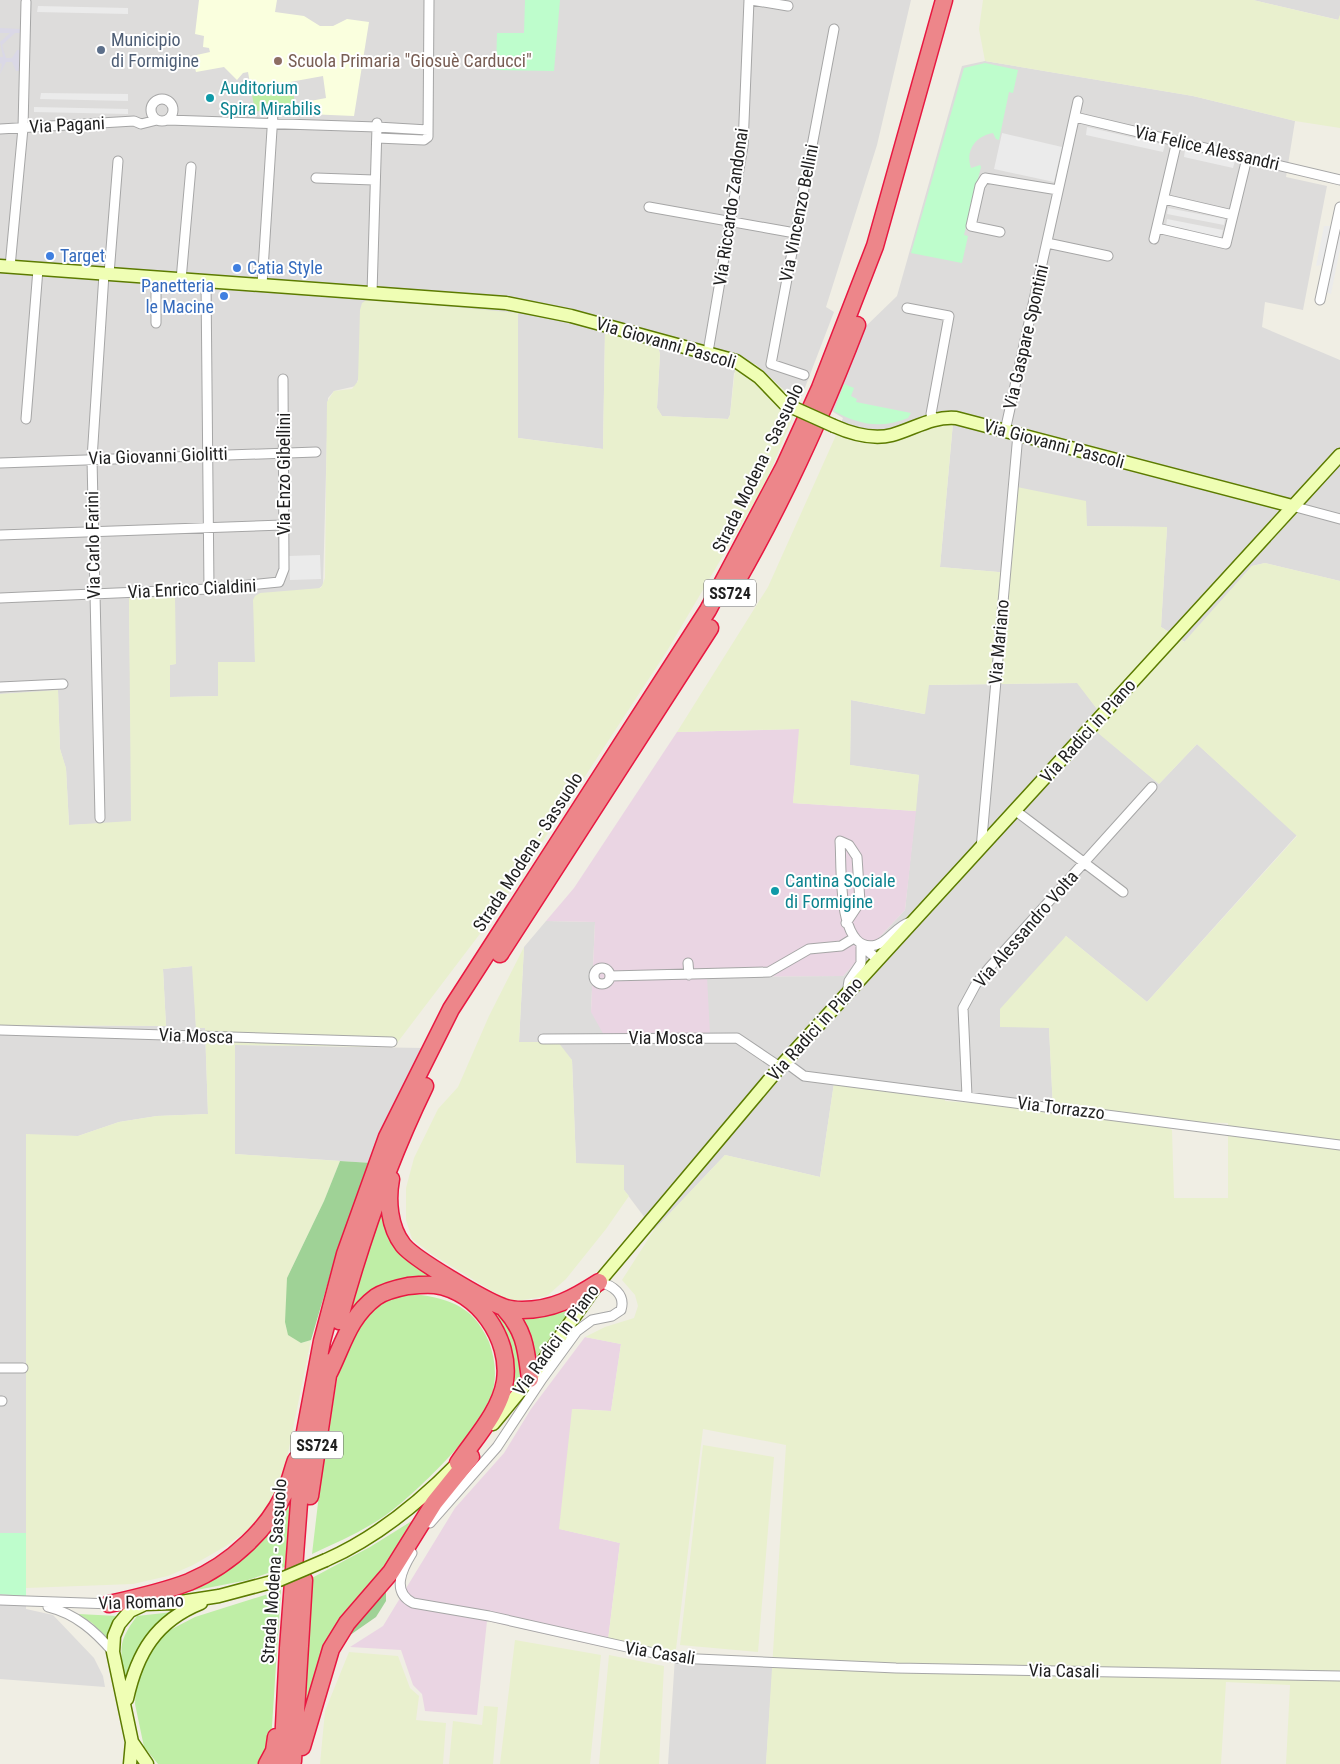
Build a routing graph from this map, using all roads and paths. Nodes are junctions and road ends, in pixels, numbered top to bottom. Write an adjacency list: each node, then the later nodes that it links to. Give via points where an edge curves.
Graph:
1 (429, 0): 18 (street)
2 (750, 0): 6 (street); 32 (street, Via Riccardo Zandonai, via 743,146)
3 (944, 0): 95 (highway, Strada Modena - Sassuolo, via 875,246 820,388 784,467 708,610 451,1009)
4 (955, 0): 95 (highway, Strada Modena - Sassuolo / SS724, via 885,250 832,390 794,473 717,616 462,1013)
5 (26, 2): 16 (street)
6 (788, 6)
7 (834, 30): 35 (street, Via Vincenzo Bellini)
8 (1078, 101): 11 (street, Via Gaspare Spontini)
9 (173, 111): 10 (street, via 170,103 162,100 154,104); 13 (street); 14 (street)
10 (154, 116): 14 (street); 16 (street, Via Pagani, via 141,124)
11 (1075, 117): 20 (street, Via Felice Alessandri); 27 (street, Via Gaspare Spontini)
12 (273, 118): 13 (street); 15 (street); 45 (street)
13 (189, 119): 14 (street)
14 (168, 120)
15 (377, 125): 18 (street); 19 (street)
16 (23, 128): 17 (street, Via Pagani); 39 (street)
17 (0, 129)
18 (428, 130): 19 (street, via 428,137 424,140)
19 (377, 138): 25 (street)
20 (1177, 142): 21 (street, Via Felice Alessandri); 28 (street)
21 (1247, 158): 26 (street, Via Felice Alessandri); 31 (street)
22 (118, 161): 41 (street, Via Carlo Farini)
23 (191, 167): 43 (street)
24 (316, 178): 25 (street)
25 (374, 180): 46 (street)
26 (1340, 180)
27 (1058, 190): 34 (street, via 985,178 980,186 971,226); 37 (street, Via Gaspare Spontini)
28 (1164, 199): 31 (street); 33 (street)
29 (649, 207): 32 (street)
30 (1340, 207): 47 (street)
31 (1233, 215): 33 (street, via 1226,244)
32 (731, 222): 35 (street); 50 (street, Via Riccardo Zandonai)
33 (1157, 228): 36 (street)
34 (1000, 232)
35 (795, 233): 51 (street, Via Vincenzo Bellini, via 771,364)
36 (1154, 239)
37 (1047, 243): 38 (street, Via Gaspare Spontini); 55 (street, Via Gaspare Spontini)
38 (1108, 256)
39 (5, 267): 40 (street, Via Giovanni Pascoli)
40 (38, 269): 41 (street, Via Giovanni Pascoli); 54 (street)
41 (106, 274): 42 (street, Via Giovanni Pascoli); 61 (street, Via Carlo Farini)
42 (156, 278): 43 (street, Via Giovanni Pascoli); 49 (street)
43 (181, 280): 44 (street, Via Giovanni Pascoli)
44 (206, 282): 45 (street, Via Giovanni Pascoli); 59 (street)
45 (262, 285): 46 (street, Via Giovanni Pascoli)
46 (372, 292): 50 (street, Via Giovanni Pascoli, via 529,306)
47 (1320, 300)
48 (907, 308): 53 (street, via 949,316 931,414)
49 (156, 323)
50 (708, 352): 53 (street, Via Giovanni Pascoli, bridge, via 748,368 786,404 859,435 883,436)
51 (804, 374)
52 (284, 379): 57 (street, Via Enzo Gibellini)
53 (935, 418): 55 (street, Via Giovanni Pascoli, via 956,418)
54 (26, 419)
55 (1005, 431): 56 (street, Via Giovanni Pascoli)
56 (1018, 434): 63 (street, Via Giovanni Pascoli); 78 (street, Via Mariano)
57 (284, 452): 58 (street, Via Giovanni Giolitti); 59 (street, Via Giovanni Giolitti); 65 (street, Via Enzo Gibellini)
58 (316, 452)
59 (207, 454): 61 (street, Via Giovanni Giolitti); 66 (street)
60 (1340, 456): 63 (street, Via Radici in Piano)
61 (92, 459): 62 (street, Via Giovanni Giolitti); 67 (street, Via Carlo Farini)
62 (0, 463)
63 (1292, 506): 64 (street); 76 (street, Via Radici in Piano)
64 (1340, 519)
65 (283, 525): 66 (street); 69 (street, Via Enzo Gibellini)
66 (208, 527): 67 (street); 70 (street)
67 (93, 532): 68 (street); 71 (street, Via Carlo Farini)
68 (0, 535)
69 (284, 569): 70 (street, Via Enrico Cialdini, via 279,582 268,585)
70 (209, 589): 71 (street, Via Enrico Cialdini)
71 (94, 595): 72 (street, Via Enrico Cialdini); 77 (street, Via Carlo Farini)
72 (0, 598)
73 (63, 684): 74 (street)
74 (0, 687)
75 (1152, 787): 79 (street, Via Alessandro Volta)
76 (1016, 811): 78 (street, Via Radici in Piano); 79 (street)
77 (100, 818)
78 (981, 849): 81 (street, Via Radici in Piano)
79 (1084, 863): 80 (street); 94 (street, Via Alessandro Volta, via 967,998 963,1016)
80 (1123, 892)
81 (915, 921): 84 (street, via 903,924 878,945); 85 (street, Via Radici in Piano)
82 (846, 923): 82 (street, via 860,902 857,857 849,845 840,841); 83 (street)
83 (854, 938): 84 (street); 87 (street, via 840,946 809,949 769,972)
84 (861, 945): 85 (street); 89 (street, via 861,963 849,981)
85 (877, 959): 89 (street, Via Radici in Piano)
86 (688, 963): 87 (street)
87 (689, 975): 88 (street)
88 (610, 976)
89 (846, 993): 93 (street, Via Radici in Piano)
90 (0, 1030): 92 (street, Via Mosca)
91 (544, 1039): 93 (street, Via Mosca, via 737,1038)
92 (392, 1042)
93 (783, 1065): 94 (street, Via Torrazzo, via 804,1076); 97 (street, Via Radici in Piano)
94 (968, 1096): 96 (street, Via Torrazzo)
95 (393, 1137): 98 (highway, via 398,1156 388,1198 393,1226 402,1245 418,1259); 101 (highway, Strada Modena - Sassuolo / SS724, via 356,1258); 103 (highway, Strada Modena - Sassuolo / SS724, via 345,1254 322,1341)
96 (1340, 1145)
97 (599, 1282): 98 (highway, via 570,1300 546,1308); 102 (street, Via Radici in Piano); 114 (street, Via Casali, via 612,1285 618,1292 622,1300 621,1310 612,1316 592,1320 578,1331 497,1447 433,1519 401,1574 401,1590 409,1601 676,1658 878,1668)
98 (504, 1308): 102 (highway, via 525,1340)
99 (0, 1368): 100 (street)
100 (23, 1368)
101 (327, 1378): 105 (highway, via 346,1330 377,1296 397,1288 436,1285 464,1298 478,1308 493,1326 504,1351 505,1380 499,1402); 121 (highway, Strada Modena - Sassuolo / SS724, via 309,1500)
102 (530, 1379): 104 (street, Via Radici in Piano)
103 (304, 1437): 110 (highway, via 288,1486 275,1510 238,1551 192,1581); 112 (highway, Strada Modena - Sassuolo / SS724)
104 (483, 1438): 105 (street, Via Radici in Piano); 122 (highway, via 464,1468 434,1503 391,1572 348,1623 331,1649)
105 (458, 1463): 106 (street, Via Radici in Piano, bridge, via 427,1495 390,1522 326,1560)
106 (279, 1580): 107 (street, Via Romano)
107 (219, 1596): 111 (street, Via Romano); 115 (street, via 176,1616 148,1642 131,1677)
108 (0, 1600): 109 (street, Via Romano)
109 (34, 1602): 110 (street, Via Romano); 113 (street, via 75,1617)
110 (109, 1604): 111 (street, Via Romano)
111 (145, 1604): 113 (street, via 130,1610 119,1624)
112 (288, 1648): 119 (highway, via 274,1751); 120 (highway, Strada Modena - Sassuolo / SS724)
113 (113, 1652): 115 (street)
114 (1340, 1676)
115 (126, 1704): 116 (street)
116 (132, 1742): 117 (street); 118 (street)
117 (130, 1764)
118 (148, 1764)
119 (267, 1764)
120 (282, 1764)
121 (293, 1764)
122 (298, 1764)

